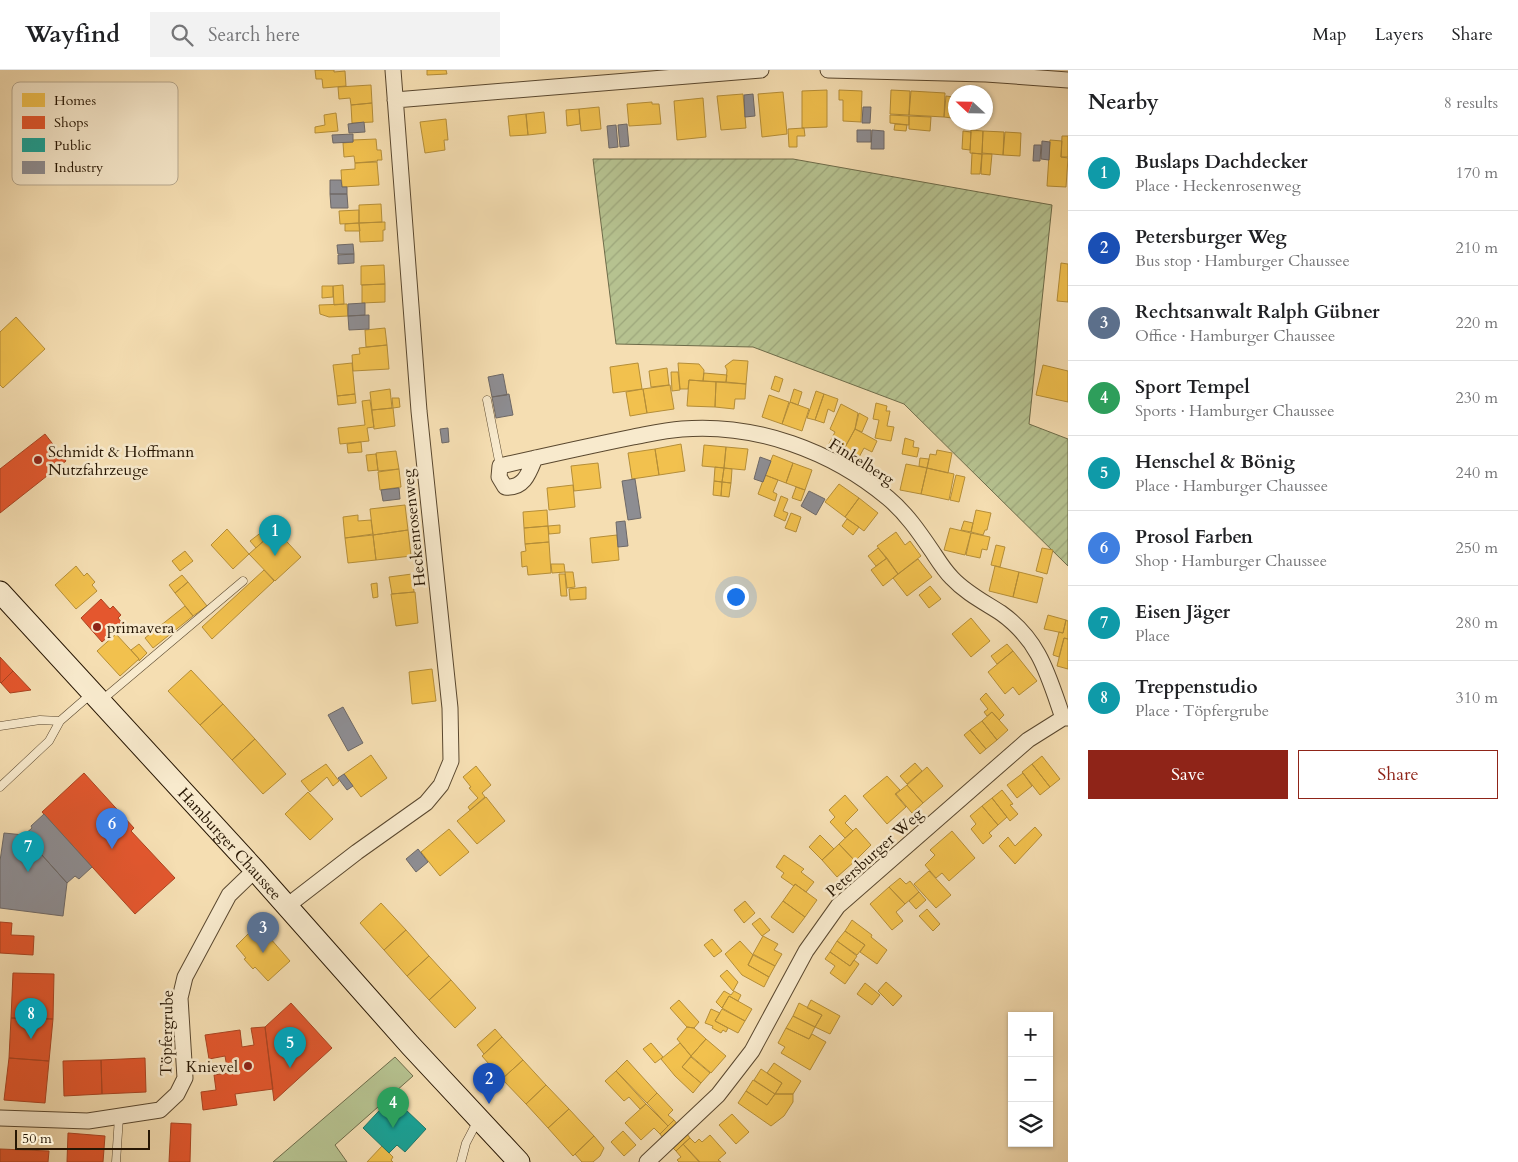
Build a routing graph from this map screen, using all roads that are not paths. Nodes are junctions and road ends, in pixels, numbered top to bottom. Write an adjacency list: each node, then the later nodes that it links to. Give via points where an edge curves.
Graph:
1 (393, 70): 5 (street, Heckenrosenweg)
2 (761, 70): 5 (street)
3 (828, 70): 4 (street, via 986,74)
4 (1068, 80)
5 (396, 100): 17 (street, Heckenrosenweg, via 419,411 450,708 451,761 442,785 426,803)
6 (487, 400): 8 (lane)
7 (535, 458): 8 (street, Finkelberg); 8 (street, via 524,482 512,488 505,487 499,477); 12 (street, Finkelberg, via 612,441 703,428 747,432 808,449 862,478 890,499 915,526 951,577 1017,626 1046,667)
8 (500, 466)
9 (243, 581): 11 (lane)
10 (0, 592): 11 (main road, Hamburger Chaussee)
11 (96, 697): 13 (lane); 16 (main road, Hamburger Chaussee)
12 (1065, 718): 24 (street, Petersburger Weg, via 1028,740 838,906 806,951 752,1051 718,1095)
13 (60, 721): 14 (lane, via 40,720); 15 (lane, via 49,741)
14 (0, 726)
15 (0, 786)
16 (255, 870): 17 (main road, Hamburger Chaussee); 18 (street, Töpfergrube, via 228,895 185,977 180,998 185,1078 177,1094 160,1110)
17 (287, 906): 20 (main road, Hamburger Chaussee)
18 (119, 1117): 19 (street, Töpfergrube, via 88,1121); 21 (lane)
19 (0, 1118)
20 (479, 1118): 22 (lane, via 466,1143); 23 (main road, Hamburger Chaussee)
21 (116, 1162)
22 (461, 1162)
23 (519, 1162)
24 (647, 1162)

